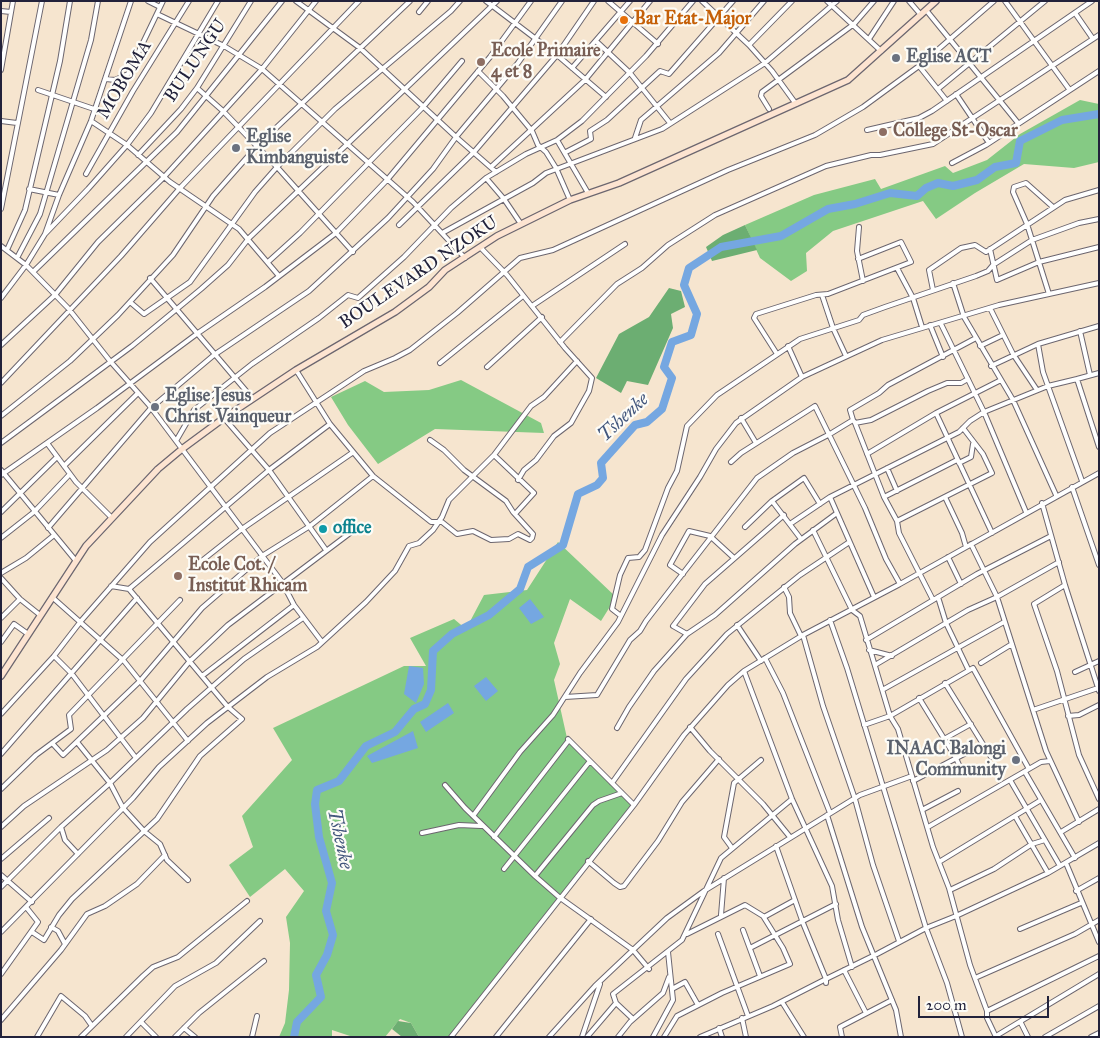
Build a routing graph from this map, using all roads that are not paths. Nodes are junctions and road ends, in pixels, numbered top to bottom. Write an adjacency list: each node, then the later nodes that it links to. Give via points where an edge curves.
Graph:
1 (14, 1): 47 (street)
2 (42, 1): 121 (street)
3 (70, 1): 101 (street)
4 (98, 1): 106 (street, via 91,40)
5 (131, 1): 90 (street)
6 (148, 1): 43 (street)
7 (163, 1): 43 (street)
8 (189, 1): 54 (street, MOBOMA)
9 (218, 1): 60 (street)
10 (251, 1): 71 (street, BULUNGU)
11 (282, 1): 76 (street)
12 (296, 1): 44 (street)
13 (316, 1): 44 (street)
14 (359, 1): 59 (street)
15 (410, 1): 72 (street)
16 (428, 1): 48 (street)
17 (460, 1): 82 (street, via 451,12)
18 (486, 1): 42 (street)
19 (497, 1): 42 (street)
20 (531, 1): 57 (street)
21 (562, 1): 63 (street)
22 (594, 1): 75 (street)
23 (608, 1): 49 (street)
24 (630, 1): 49 (street)
25 (650, 1): 55 (street)
26 (693, 1): 69 (street)
27 (702, 1): 53 (street)
28 (733, 1): 53 (street)
29 (764, 1): 61 (street)
30 (792, 1): 70 (street)
31 (827, 1): 41 (street)
32 (837, 1): 41 (street)
33 (874, 1): 58 (street)
34 (894, 1): 64 (street)
35 (909, 1): 52 (street)
36 (936, 1): 45 (street, BOULEVARD NZOKU)
37 (994, 1): 65 (street)
38 (1005, 1): 56 (street)
39 (1045, 1): 56 (street)
40 (1092, 1): 50 (street)
41 (832, 5): 58 (street); 78 (street)
42 (493, 6): 57 (street); 100 (street)
43 (160, 7): 51 (street)
44 (309, 10): 59 (street); 84 (street)
45 (926, 10): 52 (street, BOULEVARD NZOKU); 65 (street)
46 (1, 11): 47 (street)
47 (11, 12): 85 (street)
48 (419, 12)
49 (622, 12): 55 (street); 68 (street)
50 (1075, 13): 66 (street); 67 (street)
51 (157, 14): 54 (street); 90 (street, via 128,74 115,80)
52 (921, 16): 74 (street, BOULEVARD NZOKU)
53 (719, 17): 61 (street); 96 (street, via 668,74 662,70)
54 (176, 22): 60 (street); 127 (street, MOBOMA)
55 (633, 22): 69 (street); 73 (street)
56 (1020, 22): 67 (street); 79 (street)
57 (515, 24): 63 (street); 86 (street)
58 (854, 24): 64 (street); 92 (street)
59 (332, 29): 72 (street); 93 (street)
60 (200, 33): 71 (street); 132 (street)
61 (737, 34): 70 (street); 112 (street)
62 (1099, 35): 66 (street)
63 (536, 39): 75 (street); 95 (street)
64 (869, 39): 74 (street)
65 (950, 39): 79 (street); 81 (street)
66 (1093, 39): 80 (street)
67 (1035, 41): 80 (street); 89 (street)
68 (597, 42): 73 (street); 83 (street)
69 (658, 44): 88 (street)
70 (748, 44): 78 (street)
71 (224, 46): 76 (street); 94 (street, BULUNGU)
72 (360, 48): 82 (street); 108 (street)
73 (609, 51): 88 (street); 91 (street)
74 (881, 51): 109 (street, BOULEVARD NZOKU, via 848,80)
75 (556, 55): 83 (street); 111 (street)
76 (240, 57): 84 (street); 103 (street)
77 (462, 61): 110 (street)
78 (765, 63): 92 (street); 122 (street)
79 (969, 63): 89 (street); 97 (street)
80 (1053, 65): 98 (street); 105 (street)
81 (919, 66): 97 (street); 193 (street, via 868,105 815,135 728,170 553,250 520,258)
82 (381, 68): 100 (street); 120 (street)
83 (572, 68): 91 (street)
84 (262, 69): 93 (street); 115 (street)
85 (1, 70)
86 (478, 71): 95 (street); 116 (street)
87 (1099, 71): 98 (street)
88 (630, 73): 96 (street); 104 (street)
89 (981, 77): 102 (street); 105 (street)
90 (106, 79): 113 (street)
91 (585, 80): 104 (street); 126 (street)
92 (779, 80): 109 (street); 114 (street, via 761,94)
93 (280, 85): 108 (street); 124 (street)
94 (197, 88): 103 (street); 138 (street, BULUNGU, via 182,109)
95 (496, 88): 111 (street); 128 (street)
96 (642, 88): 112 (street); 137 (street, via 590,132 591,139)
97 (938, 89): 107 (street)
98 (1069, 89): 123 (street)
99 (38, 90): 101 (street)
100 (405, 90): 110 (street); 133 (street)
101 (52, 94): 106 (street); 152 (street)
102 (956, 94): 107 (street); 117 (street)
103 (206, 96): 115 (street); 139 (street, via 188,121)
104 (606, 97): 130 (street)
105 (1000, 99): 117 (street); 123 (street)
106 (72, 101): 113 (street); 155 (street)
107 (947, 101): 125 (street, via 919,118)
108 (301, 104): 120 (street); 134 (street)
109 (796, 104): 156 (street, BOULEVARD NZOKU, via 619,183)
110 (424, 106): 116 (street); 140 (street)
111 (511, 106): 126 (street); 136 (street)
112 (657, 107): 122 (street); 129 (street, via 639,122)
113 (94, 109): 119 (street)
114 (769, 109)
115 (223, 111): 124 (street); 148 (street)
116 (437, 119): 128 (street); 150 (street)
117 (972, 119): 131 (street); 225 (street, via 932,144 826,166 715,215 663,248 642,268 617,284)
118 (1, 120): 121 (street)
119 (91, 121): 127 (street); 157 (street)
120 (322, 122): 133 (street); 143 (street)
121 (17, 123): 164 (street)
122 (670, 123): 129 (street)
123 (1018, 123): 131 (street)
124 (239, 128): 134 (street); 151 (street)
125 (867, 130)
126 (532, 131): 135 (street); 144 (street)
127 (109, 132): 132 (street); 147 (street, MOBOMA)
128 (456, 137): 136 (street); 158 (street)
129 (635, 138): 141 (street)
130 (557, 140): 135 (street); 137 (street)
131 (989, 143): 142 (street)
132 (127, 145): 138 (street); 175 (street)
133 (348, 145): 140 (street); 154 (street)
134 (257, 146): 143 (street); 161 (street)
135 (540, 147): 145 (street); 146 (street)
136 (474, 152): 144 (street); 162 (street)
137 (566, 152): 141 (street)
138 (138, 155): 139 (street)
139 (147, 162): 148 (street); 194 (street)
140 (368, 163): 150 (street); 165 (street)
141 (572, 163): 145 (street); 156 (street)
142 (952, 163)
143 (277, 167): 154 (street); 167 (street)
144 (490, 167): 146 (street)
145 (556, 168): 159 (street); 160 (street)
146 (496, 172): 149 (street)
147 (86, 174)
148 (164, 177): 151 (street); 202 (street, via 98,242)
149 (486, 178): 159 (street); 168 (street)
150 (387, 180): 158 (street); 174 (street)
151 (180, 188): 161 (street); 212 (street)
152 (29, 189): 155 (street); 183 (street)
153 (1099, 190): 163 (street, via 1074,196)
154 (299, 191): 165 (street); 176 (street)
155 (46, 192): 157 (street); 185 (street, via 40,214)
156 (588, 193): 160 (street, BOULEVARD NZOKU)
157 (58, 195): 175 (street)
158 (408, 197): 162 (street); 184 (street)
159 (504, 199): 169 (street); 173 (street)
160 (570, 200): 169 (street, BOULEVARD NZOKU)
161 (206, 205): 167 (street); 196 (street, via 176,252)
162 (417, 207): 168 (street); 171 (street)
163 (1053, 207): 170 (street, via 1041,218); 170 (street, via 1026,183 1016,186 1013,192)
164 (1, 208)
165 (319, 213): 174 (street); 188 (street)
166 (1099, 218): 177 (street)
167 (232, 223): 176 (street); 206 (street, via 194,278)
168 (436, 224): 173 (street); 245 (street, via 358,298 348,295)
169 (521, 224): 180 (street, BOULEVARD NZOKU)
170 (1027, 224): 177 (street); 182 (street)
171 (399, 225)
172 (858, 227): 187 (street)
173 (444, 232): 186 (street)
174 (336, 233): 184 (street); 195 (street)
175 (45, 234): 191 (street)
176 (249, 238): 188 (street, via 256,252); 210 (street, via 228,265)
177 (1032, 240): 189 (street); 190 (street)
178 (625, 244): 209 (street)
179 (1, 246): 183 (street)
180 (480, 247): 186 (street, BOULEVARD NZOKU); 193 (street)
181 (1099, 247): 189 (street)
182 (990, 249): 190 (street); 200 (street, via 986,252 970,245 938,263 928,272)
183 (7, 250): 185 (street)
184 (352, 252): 233 (street, via 309,291)
185 (17, 258): 191 (street)
186 (465, 258): 241 (street, BOULEVARD NZOKU, via 396,312)
187 (858, 259): 192 (street, via 901,242 911,262); 197 (street)
188 (268, 262): 195 (street)
189 (1039, 262): 190 (street, via 998,280); 201 (street)
190 (993, 264): 198 (street, via 988,271)
191 (26, 265): 194 (street); 205 (street)
192 (897, 268): 197 (street); 207 (street)
193 (503, 271): 204 (street); 256 (street, via 410,350 364,370)
194 (33, 272): 202 (street)
195 (279, 276): 221 (street)
196 (150, 278): 206 (street); 208 (street)
197 (863, 282): 203 (street)
198 (953, 283): 200 (street); 214 (street)
199 (1099, 283): 201 (street)
200 (933, 290): 207 (street)
201 (1049, 294): 211 (street)
202 (55, 295): 212 (street); 227 (street)
203 (822, 295): 219 (street); 231 (street, via 754,315)
204 (523, 296): 209 (street); 238 (street)
205 (1, 298)
206 (168, 298): 208 (street, via 143,315); 210 (street)
207 (913, 298): 218 (street); 219 (street)
208 (130, 302): 224 (street)
209 (532, 306): 213 (street)
210 (177, 308): 221 (street); 236 (street)
211 (990, 308): 214 (street); 222 (street)
212 (70, 310): 224 (street); 249 (street)
213 (542, 316): 225 (street); 240 (street)
214 (964, 317): 215 (street); 223 (street)
215 (941, 324): 216 (street); 230 (street)
216 (930, 326): 218 (street); 235 (street)
217 (1099, 326): 220 (street)
218 (922, 327): 234 (street)
219 (833, 328): 228 (street, via 806,336); 234 (street)
220 (1080, 330): 226 (street); 243 (street)
221 (198, 333): 233 (street); 250 (street)
222 (1003, 335): 229 (street); 232 (street)
223 (976, 338): 229 (street); 230 (street)
224 (94, 339): 236 (street); 261 (street)
225 (560, 342): 237 (street)
226 (1038, 344): 232 (street); 251 (street)
227 (1, 345)
228 (788, 346): 231 (street); 244 (street)
229 (980, 346): 239 (street)
230 (955, 350): 235 (street); 246 (street)
231 (777, 354): 367 (street, via 717,395 687,426 677,471 645,550 639,556 628,558 618,581 612,609)
232 (1013, 354): 239 (street); 252 (street)
233 (214, 355): 245 (street); 258 (street)
234 (846, 356): 244 (street)
235 (943, 357): 264 (street, via 888,384 850,410)
236 (110, 361): 250 (street); 271 (street)
237 (577, 361): 280 (street, via 544,398 532,406); 293 (street, via 592,378 589,391 571,423 554,436)
238 (440, 363)
239 (991, 366): 248 (street)
240 (487, 367)
241 (296, 370): 255 (street, BOULEVARD NZOKU); 256 (street)
242 (1099, 373): 243 (street)
243 (1090, 375): 247 (street)
244 (802, 377): 263 (street)
245 (235, 378): 255 (street); 270 (street, via 194,410)
246 (968, 379): 254 (street); 264 (street, via 943,385 871,420)
247 (1077, 379): 251 (street); 275 (street)
248 (1001, 380): 254 (street); 257 (street)
249 (1, 383)
250 (128, 383): 253 (street); 272 (street)
251 (1048, 386): 252 (street); 294 (street)
252 (1037, 390): 257 (street)
253 (137, 394): 258 (street); 284 (street)
254 (975, 395): 259 (street); 260 (street)
255 (253, 399): 262 (street, BOULEVARD NZOKU)
256 (316, 400): 265 (street); 277 (street)
257 (1013, 400): 259 (street); 302 (street)
258 (151, 408): 270 (street); 299 (street)
259 (984, 412): 266 (street); 313 (street)
260 (936, 413): 268 (street); 279 (street)
261 (1, 416)
262 (224, 418): 276 (street, BOULEVARD NZOKU); 277 (street)
263 (741, 418): 273 (street); 367 (street, via 716,449 662,535)
264 (854, 421): 267 (street); 279 (street)
265 (330, 424): 278 (street); 286 (street)
266 (963, 428): 268 (street); 274 (street)
267 (830, 434): 273 (street, via 814,406); 296 (street); 329 (street, via 793,453 757,478)
268 (948, 438): 283 (street); 285 (street)
269 (430, 440): 292 (street)
270 (176, 441): 276 (street)
271 (1, 442)
272 (47, 444): 281 (street); 288 (street)
273 (756, 444): 282 (street)
274 (973, 444): 283 (street, via 971,457); 295 (street, via 983,454 992,473)
275 (1099, 447)
276 (182, 448): 297 (street); 317 (street, BOULEVARD NZOKU)
277 (252, 448): 286 (street); 297 (street)
278 (352, 453): 291 (street); 306 (street)
279 (867, 454): 290 (street)
280 (494, 455): 292 (street); 293 (street)
281 (57, 457): 284 (street); 301 (street)
282 (731, 462)
283 (958, 462): 295 (street); 300 (street)
284 (64, 466): 289 (street)
285 (887, 468): 290 (street); 300 (street)
286 (269, 470): 306 (street); 310 (street)
287 (1099, 472): 294 (street)
288 (2, 473): 301 (street)
289 (70, 474): 299 (street); 312 (street)
290 (875, 474): 296 (street); 304 (street)
291 (373, 476): 319 (street, via 431,522); 321 (street)
292 (473, 476): 315 (street, via 503,498); 319 (street, via 448,500)
293 (518, 480): 315 (street, via 534,494)
294 (1082, 481): 298 (street)
295 (970, 484): 305 (street); 327 (street)
296 (854, 485): 303 (street); 350 (street)
297 (210, 486): 310 (street); 353 (street, via 150,542)
298 (1072, 487): 302 (street); 342 (street)
299 (81, 488): 317 (street); 324 (street)
300 (897, 491): 304 (street)
301 (21, 494): 311 (street); 312 (street)
302 (1056, 495): 308 (street)
303 (830, 497): 309 (street); 314 (street)
304 (884, 497): 318 (street)
305 (945, 497): 318 (street); 334 (street)
306 (289, 498): 321 (street); 325 (street)
307 (772, 501): 309 (street, via 805,478); 316 (street); 323 (street)
308 (1042, 503): 313 (street); 330 (street)
309 (820, 504): 320 (street)
310 (225, 507): 325 (street); 355 (street)
311 (1, 512)
312 (34, 512): 324 (street); 331 (street)
313 (1026, 512): 327 (street)
314 (838, 513): 326 (street); 333 (street)
315 (515, 514): 319 (street, via 533,534 531,539 518,534 491,540 473,531 454,533 442,522)
316 (784, 515): 320 (street); 339 (street)
317 (111, 517): 340 (street, BOULEVARD NZOKU)
318 (897, 521): 345 (street, via 899,533)
319 (438, 524): 383 (street, via 419,543 409,546 395,571)
320 (790, 524): 332 (street)
321 (310, 526): 335 (street); 336 (street)
322 (358, 526): 335 (street)
323 (745, 527)
324 (48, 528): 328 (street)
325 (242, 529): 336 (street); 343 (street)
326 (813, 530): 332 (street); 337 (street)
327 (992, 533): 334 (street)
328 (53, 536): 340 (street); 346 (street)
329 (710, 536): 339 (street); 347 (street); 347 (street, via 687,532 670,565)
330 (1051, 536): 341 (street); 344 (street)
331 (1, 538)
332 (801, 539): 377 (street, via 715,615)
333 (848, 543): 337 (street); 359 (street)
334 (969, 546): 338 (street); 344 (street)
335 (326, 550): 349 (street)
336 (262, 556): 349 (street); 380 (street, via 202,608)
337 (827, 556): 354 (street); 365 (street)
338 (948, 557): 345 (street); 351 (street)
339 (734, 558): 377 (street, via 705,584 676,620 673,626)
340 (76, 561): 356 (street, BOULEVARD NZOKU)
341 (1059, 562): 352 (street); 357 (street)
342 (1099, 566)
343 (194, 567)
344 (982, 569): 351 (street); 357 (street)
345 (920, 572): 350 (street); 363 (street)
346 (1, 573)
347 (683, 574): 408 (street, via 630,640 597,695)
348 (1, 578): 361 (street)
349 (282, 582): 364 (street); 392 (street, via 228,625)
350 (900, 584): 359 (street)
351 (961, 584): 360 (street)
352 (1065, 585): 394 (street); 410 (street, via 1034,604)
353 (111, 586): 355 (street); 371 (street)
354 (784, 587): 375 (street); 378 (street, via 789,597 790,613)
355 (129, 589): 358 (street)
356 (52, 597): 366 (street, BOULEVARD NZOKU); 371 (street)
357 (997, 597): 372 (street); 374 (street)
358 (137, 598): 373 (street); 379 (street)
359 (874, 598): 365 (street)
360 (938, 598): 363 (street); 374 (street)
361 (20, 599): 366 (street); 368 (street)
362 (180, 600): 373 (street)
363 (933, 600): 381 (street)
364 (294, 605): 369 (street); 401 (street)
365 (852, 610): 370 (street); 381 (street, via 860,616)
366 (40, 615): 376 (street, BOULEVARD NZOKU)
367 (621, 616): 408 (street)
368 (1, 618)
369 (303, 618): 383 (street); 404 (street, via 263,645)
370 (830, 620): 378 (street); 421 (street)
371 (81, 621): 379 (street); 387 (street)
372 (1004, 622): 384 (street); 385 (street)
373 (159, 623): 380 (street); 391 (street)
374 (946, 623): 385 (street); 388 (street)
375 (737, 625): 389 (street); 447 (street, via 686,679)
376 (28, 634): 382 (street, via 14,624); 400 (street, BOULEVARD NZOKU)
377 (686, 634): 423 (street, via 654,671)
378 (802, 636): 389 (street); 453 (street)
379 (100, 640): 391 (street); 399 (street)
380 (174, 640): 392 (street); 402 (street)
381 (866, 640): 386 (street)
382 (1, 642)
383 (322, 642): 413 (street)
384 (1012, 644): 393 (street); 414 (street)
385 (958, 648): 396 (street); 405 (street)
386 (870, 650): 388 (street); 395 (street)
387 (54, 656): 399 (street); 415 (street)
388 (892, 656): 395 (street)
389 (763, 660): 397 (street); 462 (street, via 790,709)
390 (1099, 660): 394 (street)
391 (124, 661): 402 (street); 407 (street)
392 (190, 662): 401 (street); 411 (street)
393 (981, 663)
394 (1091, 664): 398 (street); 406 (street)
395 (875, 665): 405 (street)
396 (968, 669): 403 (street); 439 (street, via 974,669)
397 (744, 671): 422 (street); 455 (street)
398 (1075, 672)
399 (72, 674): 407 (street); 430 (street)
400 (1, 676)
401 (202, 676): 404 (street)
402 (140, 681): 411 (street); 416 (street)
403 (945, 683): 409 (street); 420 (street)
404 (213, 687): 413 (street); 419 (street)
405 (884, 689): 417 (street)
406 (1098, 689): 410 (street)
407 (88, 696): 416 (street); 428 (street, via 69,715 71,728)
408 (565, 697): 464 (street)
409 (919, 698): 417 (street); 425 (street)
410 (1064, 700): 414 (street); 418 (street)
411 (156, 703): 419 (street); 424 (street)
412 (1099, 705): 418 (street, via 1080,715)
413 (227, 706): 426 (street); 473 (street, via 242,719 200,756)
414 (1033, 710): 437 (street)
415 (1, 714)
416 (104, 715): 424 (street); 427 (street)
417 (890, 716): 421 (street); 442 (street, via 898,729)
418 (1068, 716): 454 (street, via 1079,755)
419 (172, 722): 426 (street); 432 (street)
420 (971, 724): 425 (street); 429 (street)
421 (864, 725): 449 (street)
422 (690, 727): 434 (street); 457 (street)
423 (617, 728)
424 (120, 738): 432 (street); 435 (street)
425 (944, 739): 433 (street)
426 (188, 741): 458 (street, via 159,767)
427 (77, 742): 428 (street, via 62,756); 435 (street)
428 (52, 743): 445 (street)
429 (982, 744): 431 (street); 433 (street)
430 (1, 754)
431 (991, 757)
432 (136, 758): 446 (street)
433 (956, 758): 440 (street); 442 (street)
434 (719, 759): 443 (street); 488 (street, via 682,802 624,886 620,887)
435 (93, 760): 446 (street); 469 (street, via 24,806)
436 (761, 760): 443 (street)
437 (1048, 760): 439 (street); 467 (street)
438 (590, 762): 447 (street); 476 (street, via 568,739); 485 (street)
439 (1027, 771): 444 (street); 456 (street)
440 (962, 772)
441 (1, 778): 445 (street)
442 (913, 778): 449 (street); 460 (street)
443 (738, 779): 463 (street); 482 (street, via 733,788 724,837)
444 (1010, 780): 461 (street); 471 (street)
445 (7, 783): 450 (street)
446 (110, 783): 458 (street); 468 (street)
447 (612, 783): 452 (street)
448 (445, 786): 464 (street)
449 (882, 787): 453 (street); 520 (street)
450 (1, 788)
451 (958, 791): 460 (street)
452 (622, 793): 457 (street); 495 (street, via 593,805)
453 (855, 798): 462 (street); 528 (street)
454 (1099, 799)
455 (792, 800): 463 (street); 472 (street)
456 (1041, 800): 461 (street); 475 (street)
457 (634, 805): 488 (street)
458 (123, 808): 473 (street); 483 (street)
459 (1099, 809): 467 (street)
460 (922, 810): 471 (street)
461 (1027, 810): 465 (street); 478 (street)
462 (828, 814): 472 (street); 534 (street)
463 (773, 815): 477 (street); 482 (street)
464 (473, 816): 470 (street)
465 (1016, 816): 480 (street); 489 (street)
466 (49, 818): 487 (street)
467 (1080, 822): 475 (street)
468 (61, 826): 483 (street, via 65,840); 498 (street)
469 (1, 827)
470 (483, 827): 474 (street, via 459,825); 476 (street)
471 (928, 827): 489 (street)
472 (805, 828): 477 (street); 509 (street, via 832,886)
473 (144, 831): 484 (street, via 160,844); 519 (street, via 72,899)
474 (422, 832)
475 (1061, 832): 486 (street)
476 (494, 837): 485 (street)
477 (790, 838): 481 (street)
478 (1045, 840): 480 (street); 491 (street)
479 (1099, 843): 486 (street)
480 (1032, 844): 493 (street); 501 (street)
481 (776, 846): 496 (street); 505 (street)
482 (732, 848): 502 (street, via 721,858)
483 (78, 854): 507 (street)
484 (165, 855): 499 (street); 530 (street, via 137,884 87,914)
485 (514, 857): 492 (street); 495 (street)
486 (1075, 858): 490 (street)
487 (1, 859)
488 (588, 862): 504 (street)
489 (939, 862): 501 (street)
490 (1066, 864): 491 (street); 503 (street)
491 (1060, 866): 493 (street)
492 (504, 869)
493 (1048, 873): 512 (street)
494 (1, 875): 498 (street)
495 (535, 876): 504 (street)
496 (724, 878): 502 (street); 511 (street)
497 (1099, 878): 503 (street)
498 (7, 880): 500 (street); 507 (street)
499 (188, 880)
500 (1, 887)
501 (950, 890): 512 (street)
502 (704, 891): 525 (street); 532 (street, via 667,918)
503 (1076, 891): 508 (street)
504 (559, 897): 514 (street); 576 (street)
505 (795, 900): 513 (street); 515 (street)
506 (248, 901): 563 (street, via 178,957 153,967)
507 (32, 902): 510 (street)
508 (1081, 903): 518 (street); 521 (street)
509 (836, 904): 515 (street); 537 (street)
510 (26, 907): 523 (street); 524 (street, via 38,921)
511 (722, 915): 513 (street, via 744,904); 525 (street)
512 (956, 916): 520 (street); 545 (street)
513 (764, 918): 527 (street)
514 (591, 919): 532 (street); 577 (street)
515 (802, 920): 527 (street); 546 (street)
516 (1099, 920): 518 (street)
517 (260, 921): 561 (street, via 216,963 175,986)
518 (1092, 925): 529 (street); 545 (street)
519 (51, 927): 524 (street, via 44,940); 530 (street, via 60,933)
520 (926, 928): 528 (street); 567 (street, via 947,983)
521 (1020, 928)
522 (742, 930): 531 (street)
523 (1, 932)
524 (32, 932): 540 (street)
525 (686, 934): 533 (street)
526 (718, 934): 547 (street)
527 (776, 936): 531 (street); 544 (street, via 790,964)
528 (899, 941): 534 (street)
529 (1099, 942)
530 (65, 944): 560 (street)
531 (750, 948): 544 (street)
532 (633, 950): 538 (street); 541 (street)
533 (668, 952): 538 (street); 543 (street)
534 (873, 956): 537 (street); 549 (street)
535 (1099, 956): 554 (street)
536 (264, 960): 564 (street)
537 (852, 967): 539 (street)
538 (648, 969): 551 (street, via 613,994)
539 (844, 970): 546 (street); 555 (street)
540 (1, 974)
541 (608, 974): 578 (street); 579 (street, via 598,988)
542 (1099, 974): 562 (street)
543 (670, 976): 548 (street); 559 (street, via 663,993)
544 (760, 976): 547 (street)
545 (975, 978): 554 (street)
546 (826, 981): 550 (street)
547 (738, 986): 552 (street); 557 (street)
548 (672, 989): 552 (street, via 685,982); 582 (street, via 672,1003)
549 (892, 1000): 555 (street); 589 (street)
550 (782, 1002): 557 (street); 587 (street)
551 (616, 1003): 559 (street); 580 (street)
552 (698, 1005): 583 (street, via 674,1018)
553 (1099, 1006): 591 (street)
554 (988, 1011): 568 (street, via 987,1018)
555 (866, 1013): 588 (street, via 840,1027)
556 (257, 1016): 575 (street)
557 (748, 1016): 558 (street)
558 (742, 1018): 565 (street); 586 (street)
559 (633, 1019): 581 (street)
560 (1, 1020)
561 (140, 1022): 571 (street); 572 (street)
562 (1021, 1022): 568 (street); 590 (street)
563 (92, 1026): 569 (street, via 85,1016 60,996); 570 (street)
564 (184, 1028): 573 (street); 574 (street)
565 (719, 1028): 584 (street); 585 (street)
566 (1099, 1033): 592 (street)
567 (961, 1036)
568 (996, 1036)
569 (37, 1037)
570 (81, 1037)
571 (126, 1037)
572 (156, 1037)
573 (175, 1037)
574 (195, 1037)
575 (252, 1037)
576 (451, 1037)
577 (496, 1037)
578 (549, 1037)
579 (582, 1037)
580 (587, 1037)
581 (618, 1037)
582 (653, 1037)
583 (664, 1037)
584 (700, 1037)
585 (722, 1037)
586 (746, 1037)
587 (804, 1037)
588 (842, 1037)
589 (901, 1037)
590 (1028, 1037)
591 (1045, 1037)
592 (1091, 1037)

